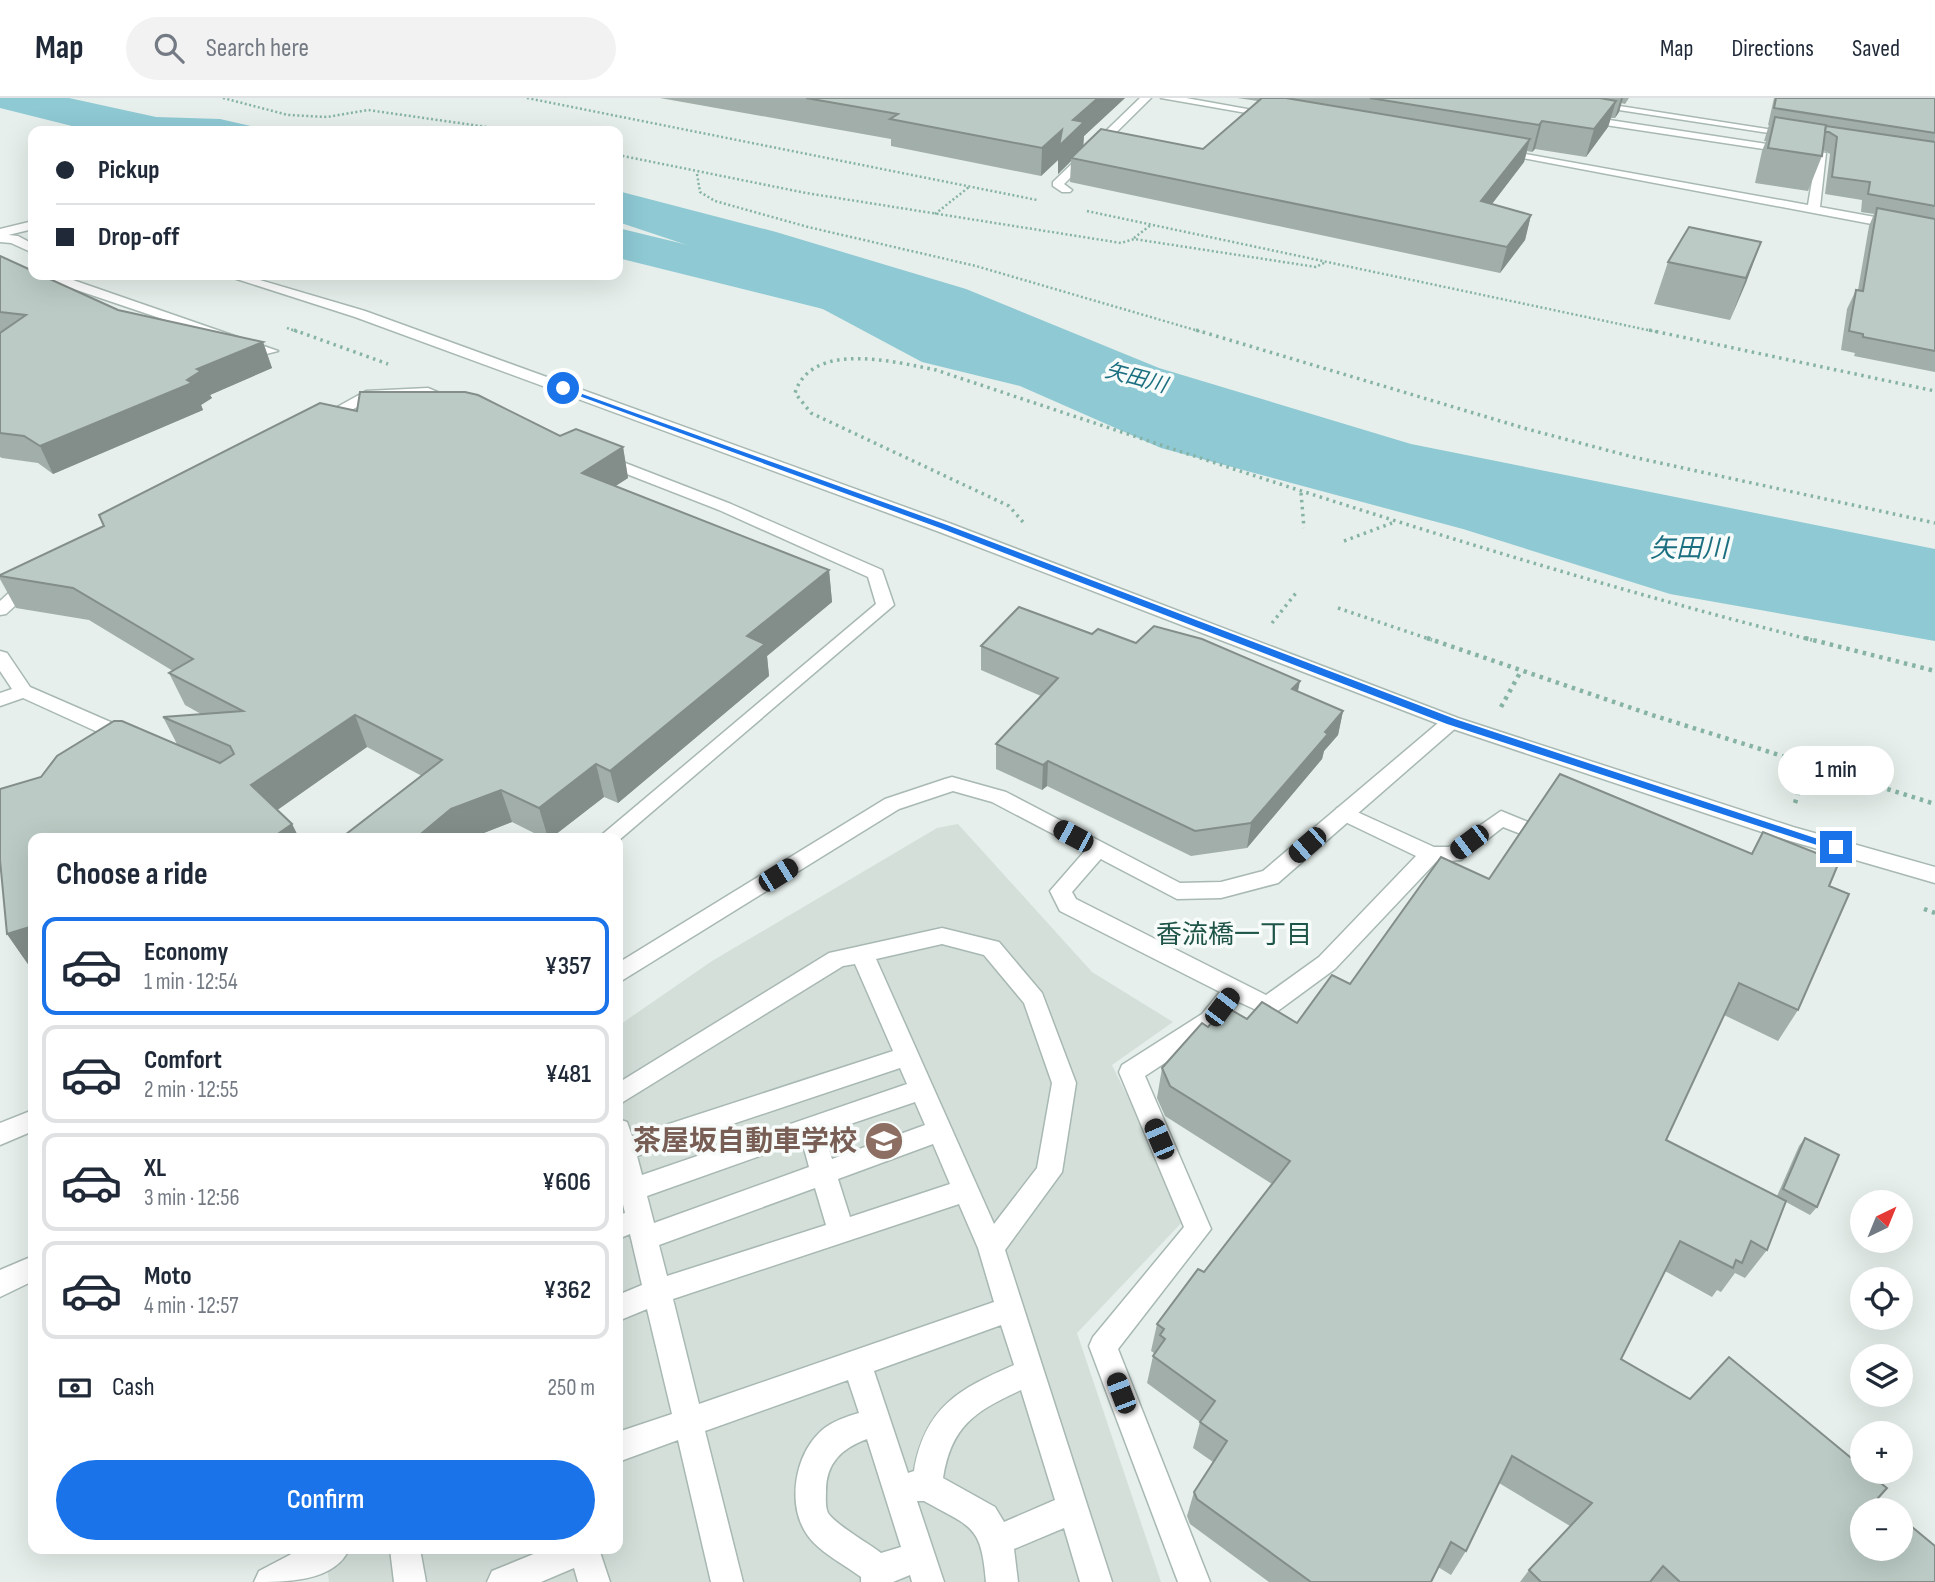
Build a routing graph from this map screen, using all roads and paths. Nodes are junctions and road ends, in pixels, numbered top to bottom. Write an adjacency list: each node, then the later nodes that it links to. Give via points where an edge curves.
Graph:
1 (223, 98): 8 (path, via 288,115 327,117 368,110)
2 (527, 98): 13 (path)
3 (1146, 98): 14 (street, via 1057,184)
4 (1166, 98): 7 (street)
5 (1546, 98): 9 (street)
6 (1564, 116): 17 (street, via 1822,155)
7 (1291, 118)
8 (494, 126)
9 (1801, 135)
10 (1483, 149): 17 (street)
11 (623, 156): 12 (path)
12 (697, 174): 18 (path); 35 (path, via 700,192 715,201 976,266 1527,429)
13 (969, 187): 15 (path); 18 (path)
14 (1066, 190)
15 (1036, 200)
16 (1075, 208): 19 (path)
17 (1813, 211): 21 (street)
18 (934, 215): 23 (path, via 1121,243)
19 (1151, 225): 23 (path); 25 (path)
20 (28, 227): 22 (street)
21 (1935, 232)
22 (0, 235): 24 (street)
23 (1134, 239): 25 (path, via 1316,267)
24 (28, 246)
25 (1326, 262): 29 (path)
26 (61, 280): 28 (street)
27 (247, 280): 49 (street, via 360,314 943,527)
28 (271, 351)
29 (1935, 391)
30 (467, 407): 31 (street, via 428,392 371,394)
31 (310, 426)
32 (583, 452): 56 (street, via 725,507 876,575 885,605)
33 (1301, 493): 34 (path); 36 (path, via 936,370 857,359 824,363 802,377 795,393 811,413 1009,506); 37 (path)
34 (1393, 523): 38 (path); 46 (path, via 1670,604)
35 (1935, 523)
36 (1032, 526)
37 (1304, 528)
38 (1344, 541)
39 (47, 566): 42 (street)
40 (1296, 593): 43 (path)
41 (1338, 608): 45 (path)
42 (0, 610)
43 (1266, 630)
44 (0, 657): 47 (street)
45 (1521, 671): 50 (path); 52 (path)
46 (1935, 671)
47 (23, 691): 48 (street); 51 (street)
48 (0, 700)
49 (1451, 722): 50 (street); 54 (street)
50 (1487, 733): 57 (street)
51 (149, 747)
52 (1807, 764): 53 (path); 57 (path)
53 (1935, 804)
54 (1344, 813): 58 (street, via 1270,877 1221,890 1177,891); 59 (street)
55 (1521, 827): 59 (street, via 1501,818 1454,855)
56 (614, 833)
57 (1787, 833): 60 (street)
58 (1098, 849): 62 (street, via 999,797 952,784 892,804); 63 (street, via 1061,891 1068,905)
59 (1431, 854): 63 (street, via 1327,963 1267,1006)
60 (1935, 875)
61 (862, 953): 64 (street); 66 (street, via 837,959); 78 (street, via 942,936 991,948 1034,999 1065,1083 1052,1159 1049,1172)
62 (623, 971)
63 (1235, 990): 105 (street, via 1210,1021 1131,1072 1198,1229 1103,1346)
64 (907, 1056): 65 (street); 71 (street)
65 (921, 1089): 68 (street); 69 (street)
66 (623, 1092)
67 (28, 1122): 70 (street)
68 (810, 1127): 73 (street); 74 (street)
69 (939, 1131): 73 (street); 75 (street)
70 (0, 1134)
71 (623, 1139)
72 (623, 1152): 74 (street)
73 (823, 1173): 76 (street); 77 (street)
74 (632, 1190): 76 (street)
75 (965, 1191): 77 (street); 78 (street)
76 (634, 1228): 81 (street)
77 (841, 1232): 81 (street)
78 (991, 1248): 83 (street)
79 (28, 1270): 80 (street)
80 (0, 1284)
81 (657, 1292): 82 (street); 87 (street)
82 (623, 1306)
83 (1010, 1309): 84 (street); 85 (street)
84 (857, 1363): 86 (street); 87 (street)
85 (1030, 1372): 89 (street, via 968,1399 943,1426); 90 (street)
86 (876, 1421): 89 (street); 97 (street, via 838,1436 817,1460 810,1499 818,1525 858,1552)
87 (688, 1423): 88 (street); 102 (street)
88 (623, 1445)
89 (912, 1486): 91 (street, via 984,1518); 96 (street)
90 (1073, 1508): 91 (street); 104 (street)
91 (998, 1541): 103 (street)
92 (323, 1554): 98 (street)
93 (406, 1554): 99 (street)
94 (571, 1554): 100 (street)
95 (585, 1554): 101 (street)
96 (924, 1569): 97 (street)
97 (877, 1576)
98 (270, 1582)
99 (410, 1582)
100 (503, 1582)
101 (594, 1582)
102 (727, 1582)
103 (1002, 1582)
104 (1096, 1582)
105 (1194, 1582)

